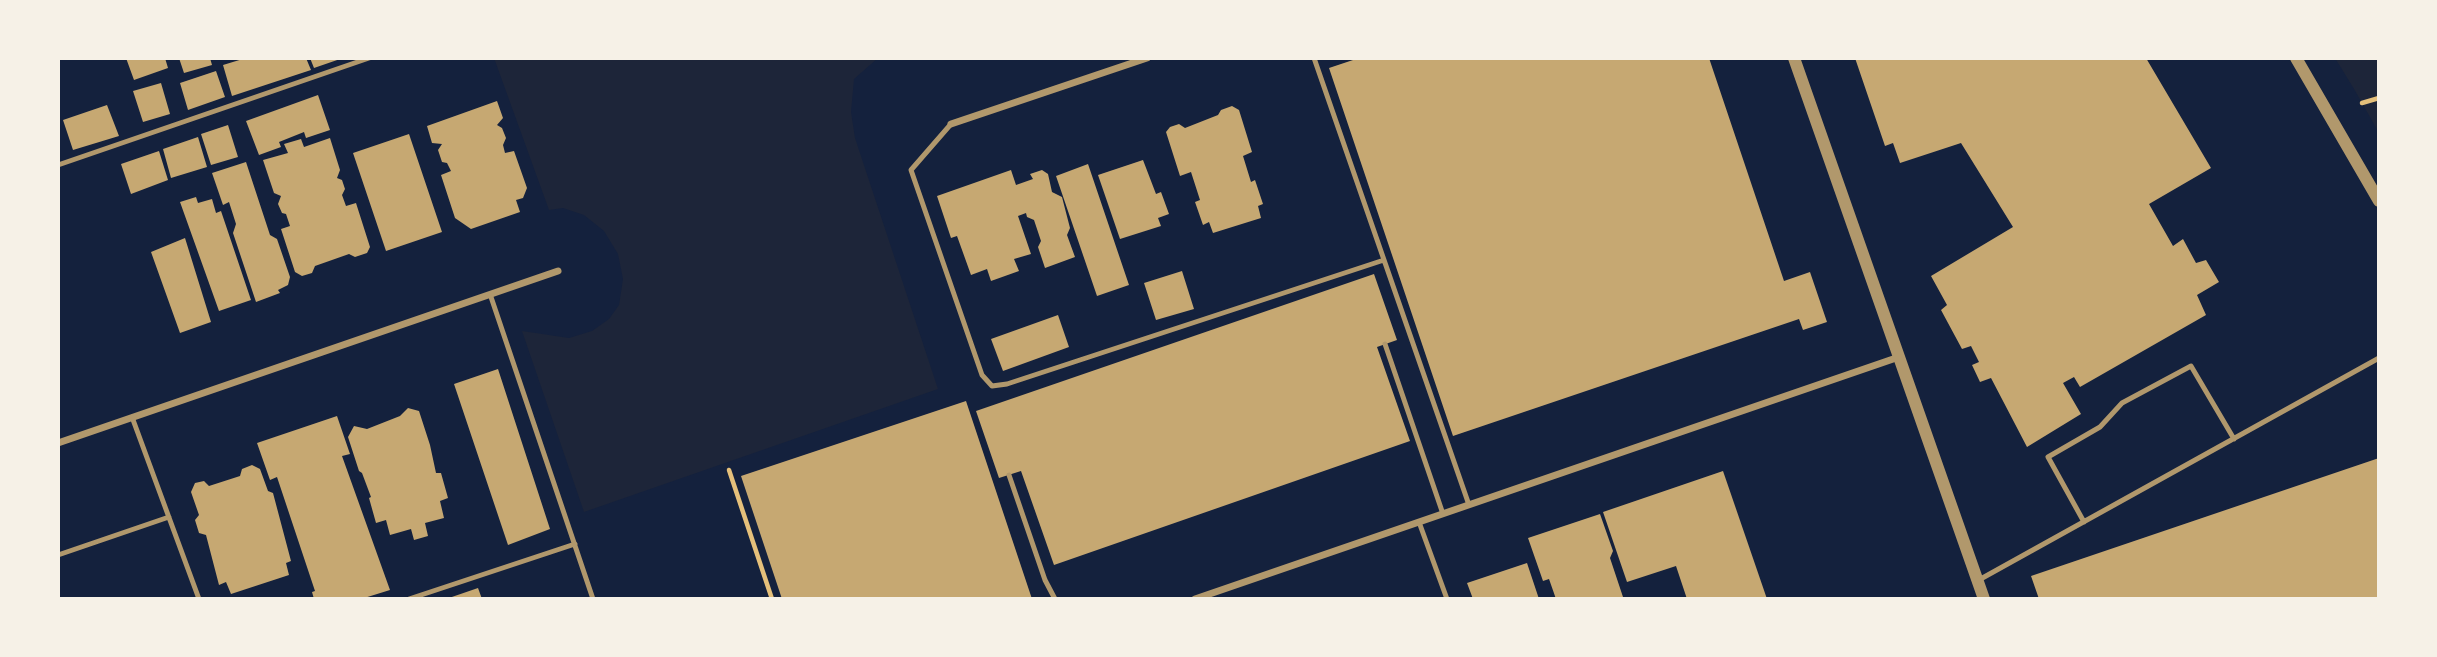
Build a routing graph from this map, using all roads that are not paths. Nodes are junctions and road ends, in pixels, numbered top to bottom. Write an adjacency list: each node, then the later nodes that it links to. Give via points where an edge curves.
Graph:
1 (369, 58): 7 (lane)
2 (1147, 58): 6 (street)
3 (1314, 58): 9 (lane)
4 (1794, 58): 13 (street)
5 (2296, 58): 8 (street)
6 (951, 124): 9 (lane, via 911,170 982,375 992,386)
7 (58, 165)
8 (2379, 201)
9 (1384, 260): 19 (lane)
10 (558, 271): 11 (street)
11 (490, 294): 15 (street); 24 (lane)
12 (1385, 344): 20 (lane)
13 (1899, 357): 19 (street); 26 (street)
14 (2379, 358): 16 (lane)
15 (132, 417): 17 (street); 21 (lane)
16 (2234, 439): 23 (lane); 23 (lane, via 2191,366 2122,403 2100,427 2049,457)
17 (58, 443)
18 (1009, 475): 30 (lane)
19 (1469, 505): 20 (street)
20 (1443, 514): 22 (street)
21 (169, 517): 25 (lane); 27 (lane)
22 (1419, 522): 31 (street); 32 (lane)
23 (2084, 522): 26 (lane)
24 (575, 544): 28 (lane); 29 (lane)
25 (58, 555)
26 (1978, 581): 33 (street)
27 (199, 599)
28 (409, 599)
29 (593, 599)
30 (1055, 599)
31 (1195, 599)
32 (1447, 599)
33 (1984, 599)

